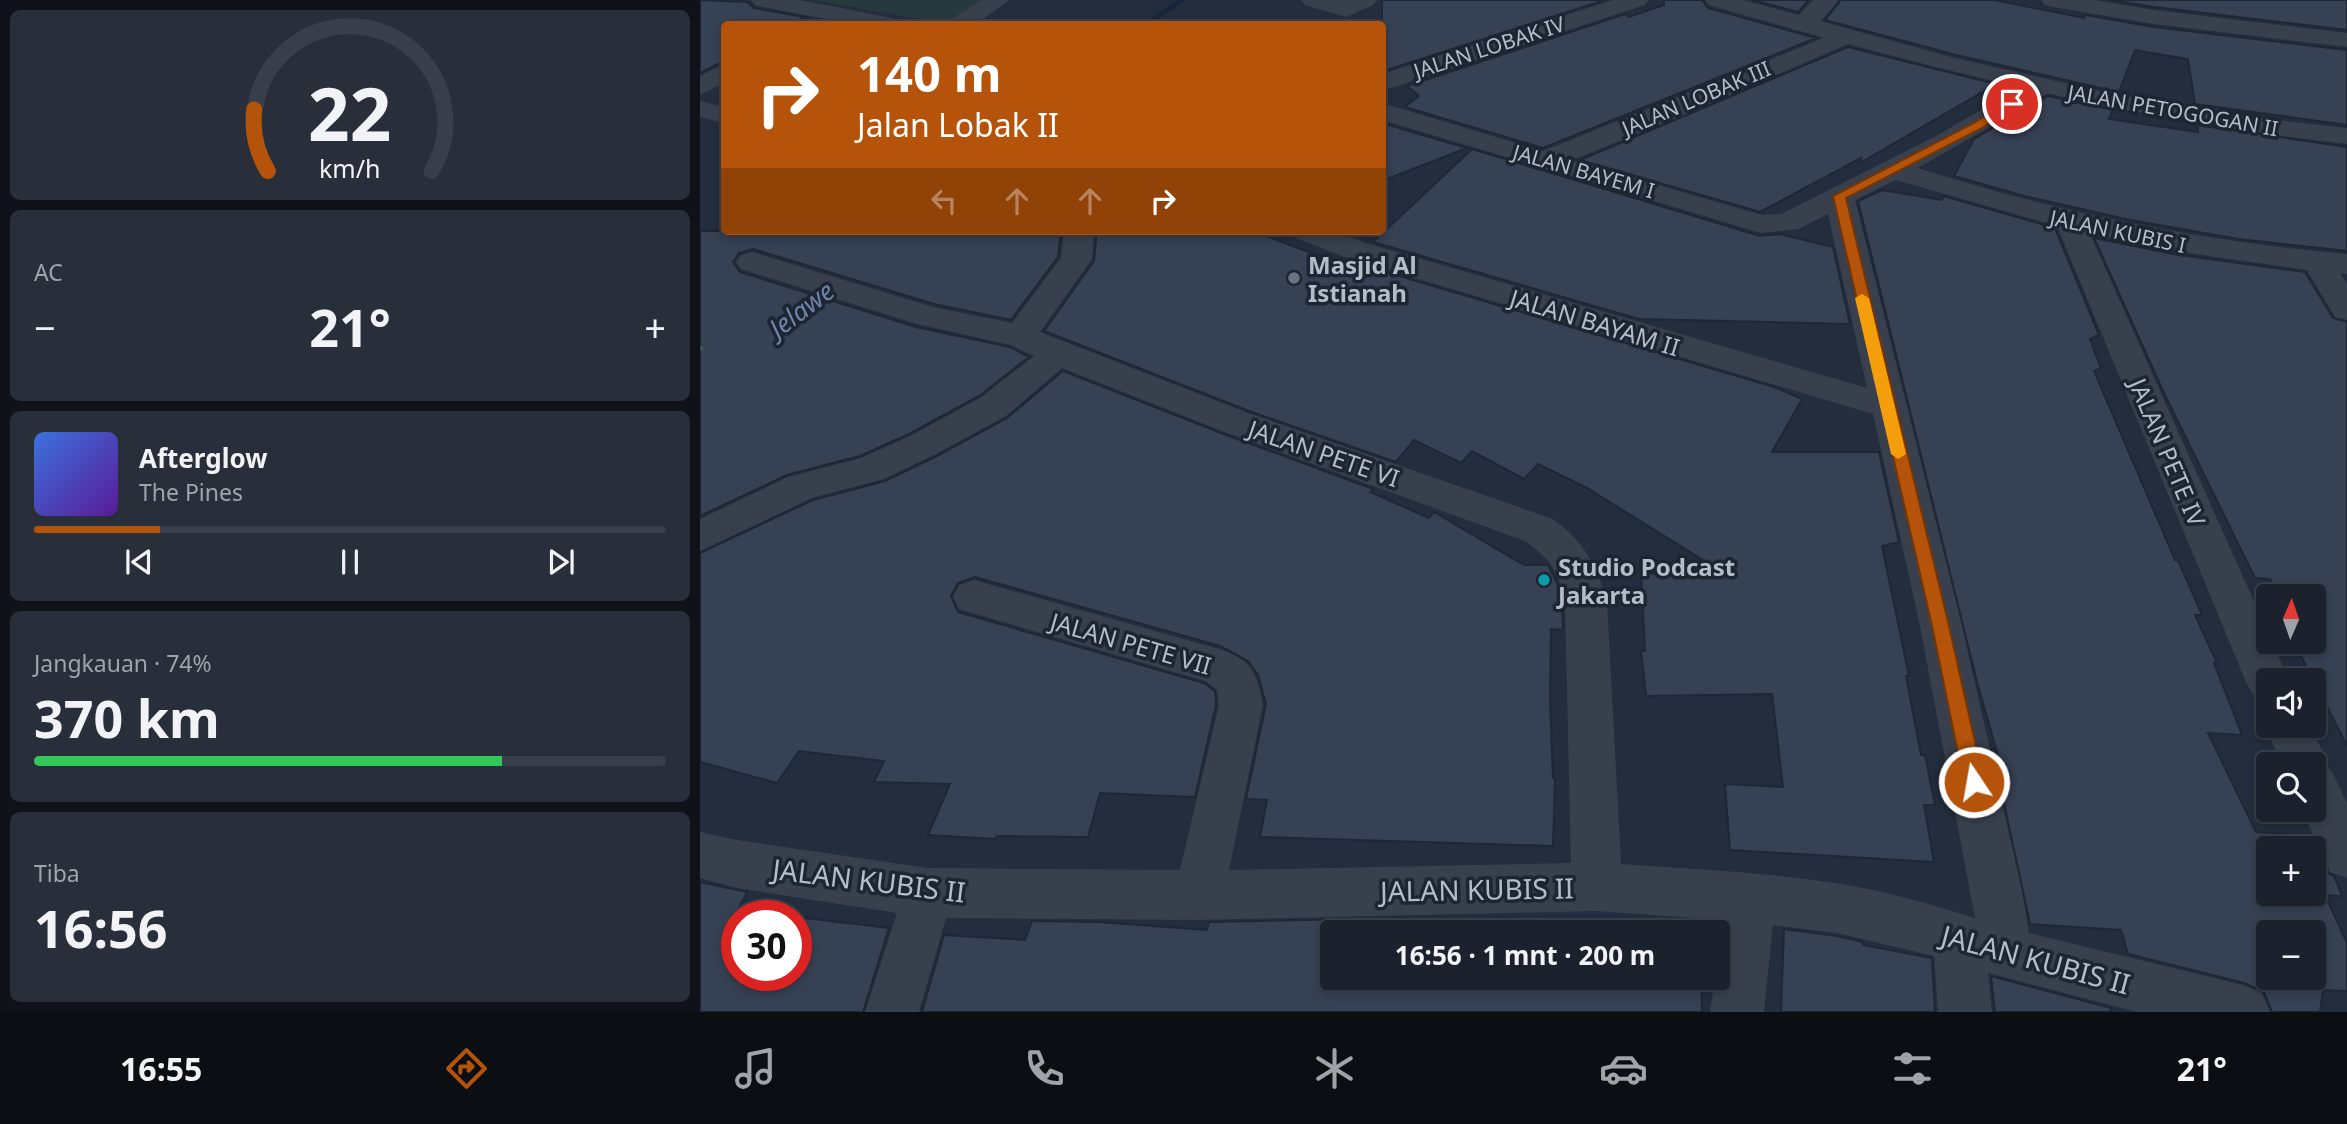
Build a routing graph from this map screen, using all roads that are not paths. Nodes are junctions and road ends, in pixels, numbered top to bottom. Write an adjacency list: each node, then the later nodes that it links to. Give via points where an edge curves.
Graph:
1 (763, 0): 9 (street)
2 (997, 0): 12 (street)
3 (1313, 0): 4 (street, via 1346,10)
4 (1365, 0)
5 (1637, 0): 17 (street, JALAN LOBAK IV)
6 (1717, 0): 13 (street, JALAN PETOGOGAN II)
7 (1826, 0): 13 (street)
8 (2053, 0): 15 (street)
9 (824, 12): 10 (street); 11 (street)
10 (808, 21)
11 (871, 21)
12 (966, 21)
13 (1802, 25): 14 (street, JALAN PETOGOGAN II)
14 (1846, 36): 18 (street, JALAN PETOGOGAN II); 24 (street, JALAN LOBAK III)
15 (2347, 40)
16 (721, 74): 19 (street)
17 (1386, 82)
18 (2040, 86): 23 (street, JALAN PETOGOGAN II, via 2172,114); 25 (street, via 1978,126)
19 (700, 87)
20 (700, 109): 22 (street)
21 (1386, 112): 24 (street, JALAN BAYEM I)
22 (721, 114)
23 (2347, 136)
24 (1546, 160): 26 (street, JALAN BAYEM I, via 1761,224 1787,223)
25 (1895, 170): 26 (street); 27 (street, JALAN KUBIS I)
26 (1839, 196): 34 (street)
27 (2070, 222): 31 (street, JALAN KUBIS I, via 2208,249); 37 (street, JALAN PETE IV)
28 (1079, 235): 33 (street, via 1076,259)
29 (1316, 235): 34 (street, JALAN BAYAM II)
30 (752, 262): 33 (street, JALAN PETE VI, via 929,317)
31 (2332, 263): 32 (street)
32 (2347, 310)
33 (1039, 345): 35 (street, via 993,407 871,469 801,487); 41 (street, JALAN PETE VI, via 1235,422 1539,530 1561,545 1578,568 1586,602)
34 (1887, 406): 46 (street, via 1946,652)
35 (700, 536)
36 (974, 597): 43 (street, JALAN PETE VII, via 1219,667 1237,681 1241,705)
37 (2262, 668)
38 (2326, 810): 40 (street)
39 (700, 855): 42 (street, JALAN KUBIS II)
40 (2347, 855)
41 (1597, 887): 43 (street, JALAN KUBIS II); 44 (street, JALAN KUBIS II)
42 (928, 893): 43 (street, JALAN KUBIS II); 47 (street)
43 (1199, 895)
44 (1751, 897): 45 (street, JALAN KUBIS II, via 1837,908); 48 (street)
45 (1958, 939): 46 (street, JALAN KUBIS II); 49 (street)
46 (2006, 953): 50 (street, JALAN KUBIS II)
47 (892, 1012)
48 (1737, 1012)
49 (1965, 1012)
50 (2243, 1012)

